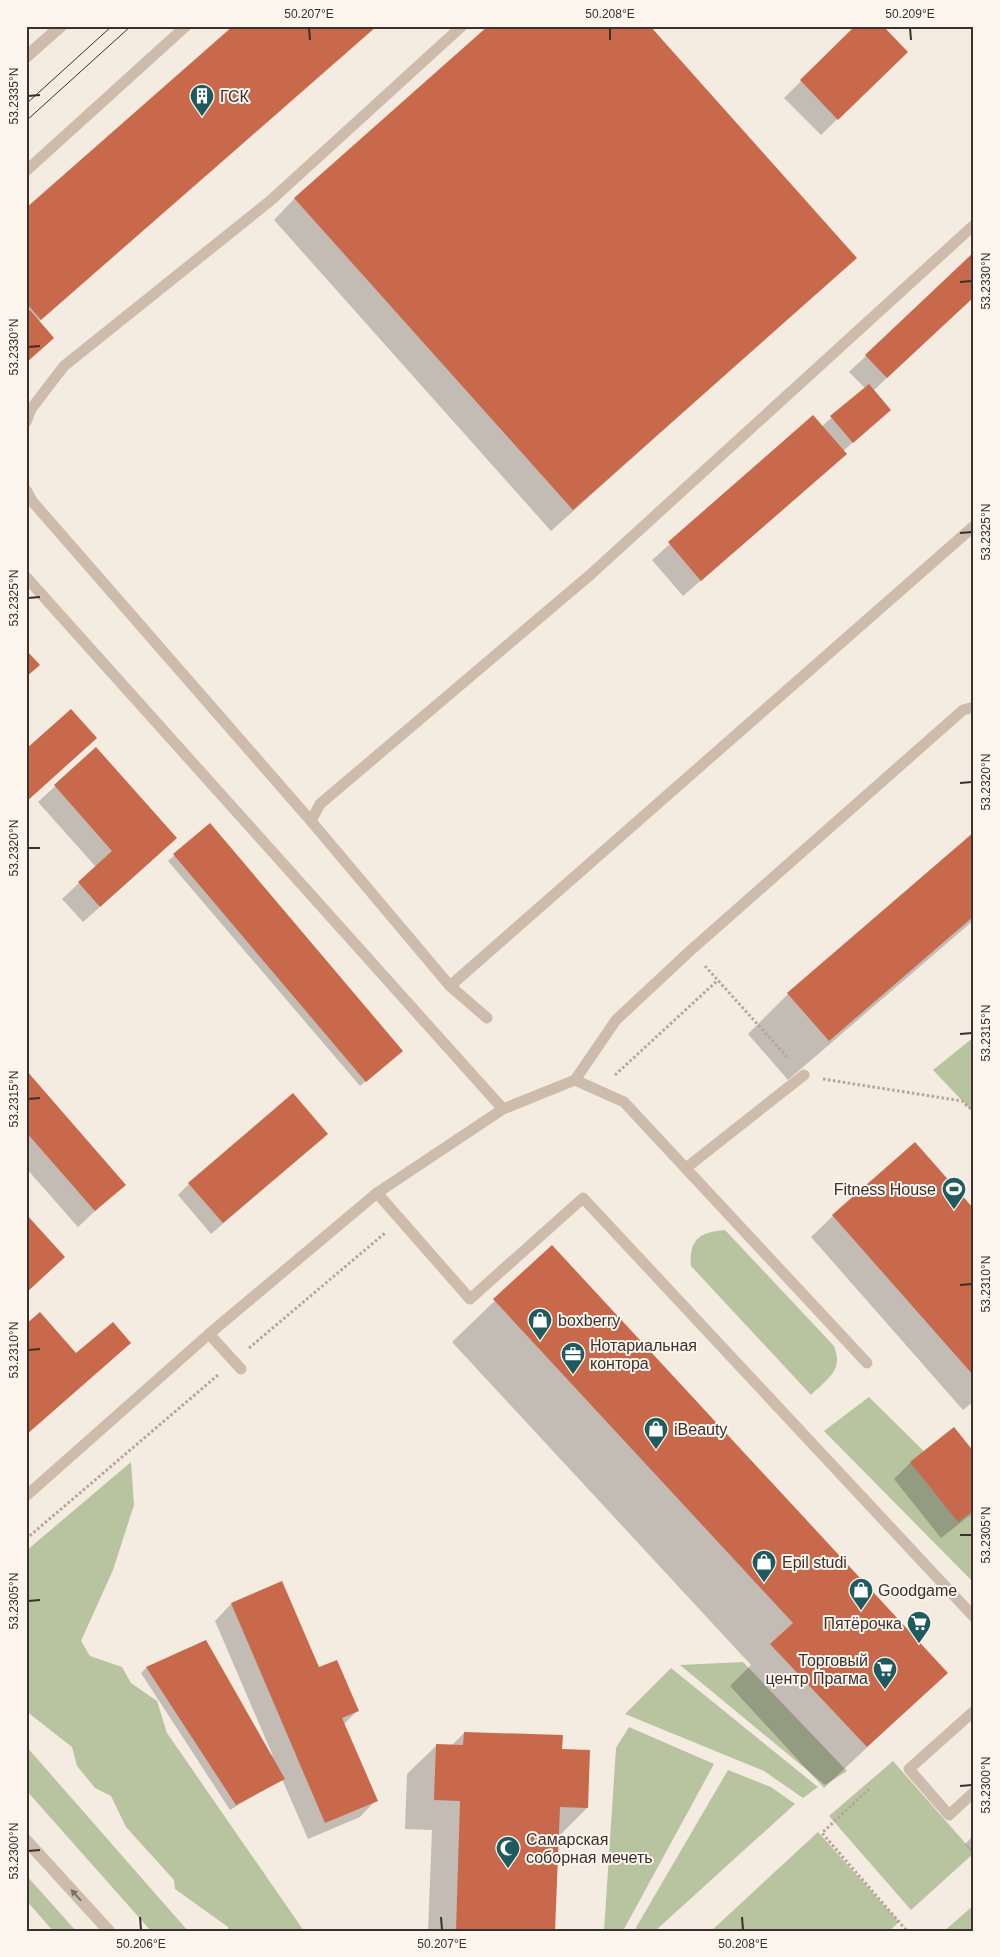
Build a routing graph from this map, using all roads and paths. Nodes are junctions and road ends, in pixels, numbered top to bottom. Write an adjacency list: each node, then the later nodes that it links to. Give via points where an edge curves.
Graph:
1 (61, 26): 4 (street)
2 (186, 26): 5 (lane)
3 (462, 26): 7 (lane, via 270,201 64,366 31,410)
4 (26, 57)
5 (26, 171)
6 (974, 226): 12 (lane, via 590,575 320,804)
7 (26, 422)
8 (26, 490): 12 (lane, via 32,501)
9 (974, 526): 15 (lane)
10 (26, 577): 20 (lane)
11 (974, 707): 13 (lane, via 963,710)
12 (311, 821): 15 (lane)
13 (691, 950): 14 (path); 18 (lane, via 616,1020)
14 (718, 980): 17 (path); 19 (path)
15 (450, 986): 16 (lane)
16 (487, 1018)
17 (804, 1076): 21 (path, via 962,1100); 22 (lane)
18 (576, 1080): 19 (lane); 20 (lane)
19 (598, 1090): 22 (lane, via 624,1102)
20 (503, 1108): 23 (lane)
21 (974, 1112)
22 (686, 1168): 26 (lane)
23 (377, 1193): 24 (lane); 25 (lane)
24 (400, 1220): 27 (path); 30 (lane, via 470,1299 582,1198)
25 (209, 1334): 27 (lane); 28 (lane)
26 (867, 1363)
27 (238, 1365): 29 (path)
28 (26, 1496)
29 (26, 1539)
30 (974, 1617)
31 (974, 1711): 33 (lane, via 909,1769 949,1815)
32 (869, 1789): 36 (path, via 822,1833)
33 (974, 1792)
34 (26, 1840): 35 (street, one-way to 34)
35 (109, 1931)
36 (907, 1931)

